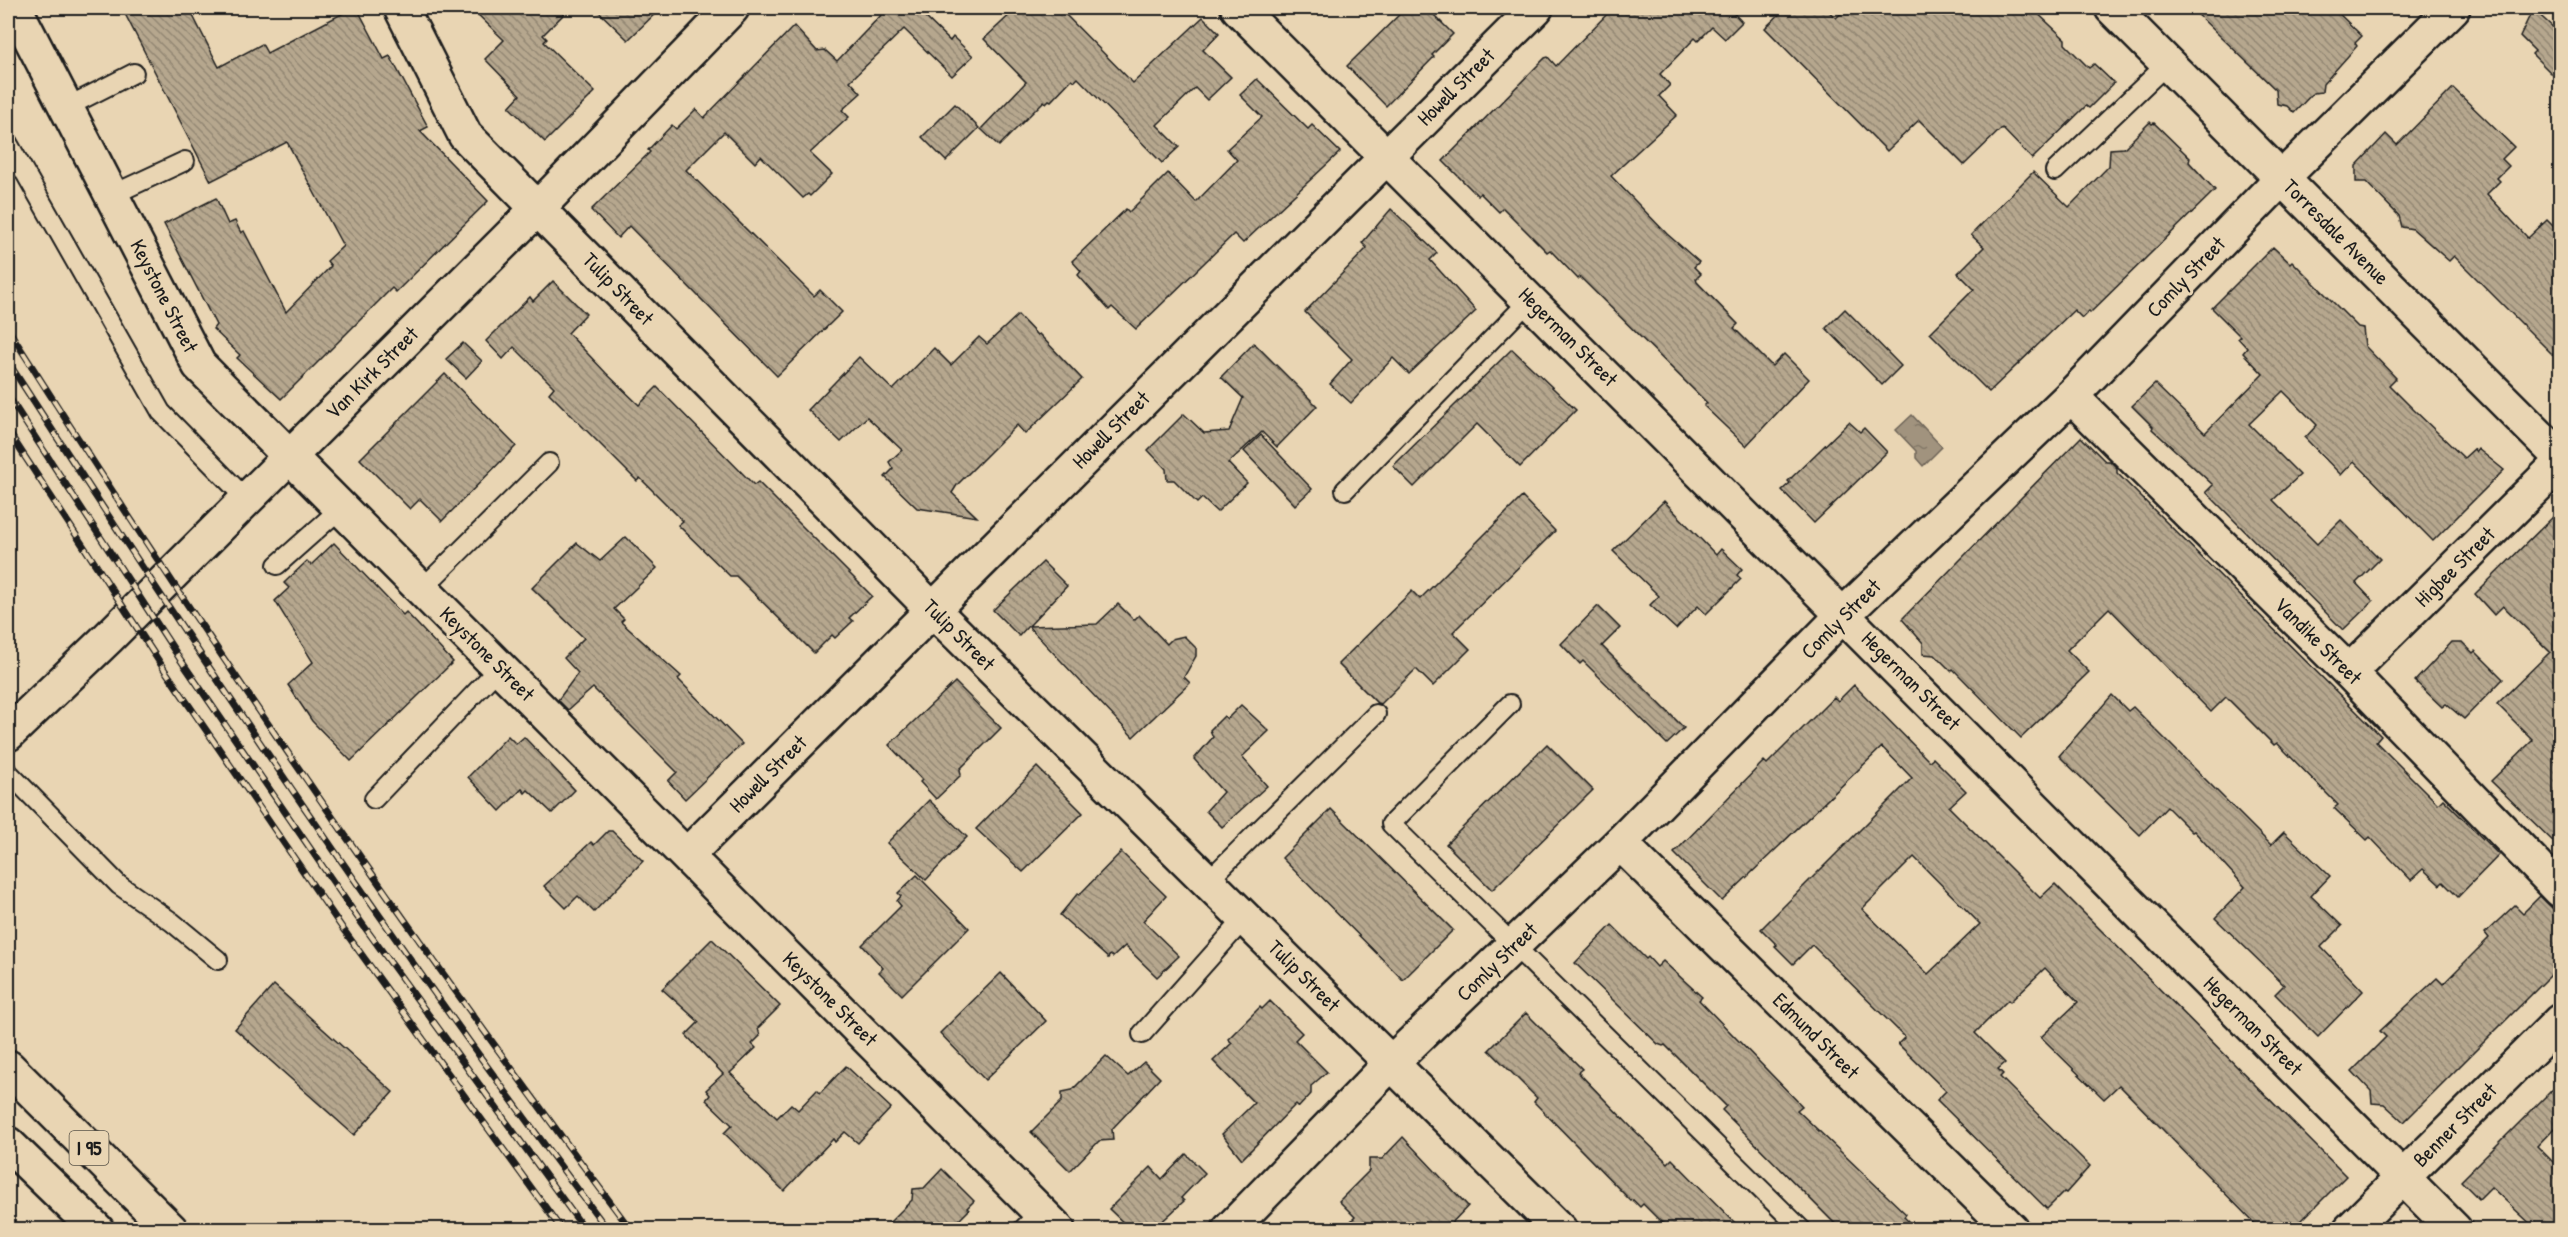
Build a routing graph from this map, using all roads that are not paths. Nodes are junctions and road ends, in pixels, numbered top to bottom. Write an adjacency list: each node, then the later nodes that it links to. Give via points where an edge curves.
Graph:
1 (15, 8): 10 (main road, Keystone Street)
2 (401, 8): 17 (main road, Tulip Street, via 465,135)
3 (732, 8): 17 (main road, Van Kirk Street)
4 (1238, 8): 12 (main road, Hegerman Street)
5 (1536, 8): 12 (main road, Howell Street)
6 (2112, 8): 8 (main road, Torresdale Avenue)
7 (2453, 8): 15 (main road, Comly Street)
8 (2168, 63): 14 (lane); 15 (main road, Torresdale Avenue)
9 (134, 73): 10 (lane)
10 (67, 107): 16 (main road, Keystone Street)
11 (8, 143): 25 (lane, via 161,412)
12 (1386, 156): 18 (main road, Hegerman Street); 29 (main road, Howell Street)
13 (185, 161): 16 (lane)
14 (2055, 171)
15 (2282, 178): 19 (main road, Comly Street); 21 (main road, Torresdale Avenue)
16 (112, 195): 20 (main road, Keystone Street, via 199,365)
17 (538, 208): 20 (main road, Van Kirk Street); 29 (main road, Tulip Street)
18 (1530, 300): 24 (lane); 30 (main road, Hegerman Street)
19 (2071, 396): 30 (main road, Comly Street); 32 (main road, Vandike Street)
20 (289, 456): 25 (main road, Van Kirk Street); 26 (main road, Keystone Street)
21 (2560, 457)
22 (2560, 463): 32 (main road, Higbee Street)
23 (549, 464): 28 (lane)
24 (1345, 490)
25 (246, 499): 35 (main road, Van Kirk Street)
26 (341, 508): 27 (lane); 28 (main road, Keystone Street)
27 (277, 565)
28 (422, 589): 31 (main road, Keystone Street)
29 (932, 609): 39 (main road, Howell Street); 40 (main road, Tulip Street)
30 (1844, 614): 38 (main road, Comly Street); 50 (main road, Hegerman Street)
31 (500, 667): 37 (lane); 39 (main road, Keystone Street)
32 (2349, 672): 41 (main road, Vandike Street)
33 (1510, 704): 43 (lane, via 1391,824)
34 (1376, 714): 40 (lane)
35 (8, 734)
36 (8, 772): 44 (lane, via 119,885 172,921)
37 (374, 799)
38 (1620, 843): 43 (main road, Comly Street); 57 (main road, Edmund Street)
39 (688, 854): 51 (main road, Keystone Street)
40 (1208, 881): 42 (main road, Tulip Street)
41 (2560, 890)
42 (1245, 918): 46 (lane); 47 (main road, Tulip Street)
43 (1514, 946): 47 (main road, Comly Street); 56 (lane)
44 (218, 960)
45 (2560, 1022): 50 (main road, Benner Street)
46 (1142, 1034)
47 (1392, 1062): 54 (main road, Comly Street); 55 (main road, Tulip Street)
48 (8, 1066): 53 (main road, I 95)
49 (8, 1144): 52 (main road, I 95)
50 (2403, 1177): 58 (main road, Benner Street); 59 (main road, Hegerman Street)
51 (1040, 1224)
52 (97, 1230)
53 (171, 1230)
54 (1229, 1230)
55 (1560, 1230)
56 (1802, 1230)
57 (2012, 1230)
58 (2350, 1230)
59 (2455, 1230)

